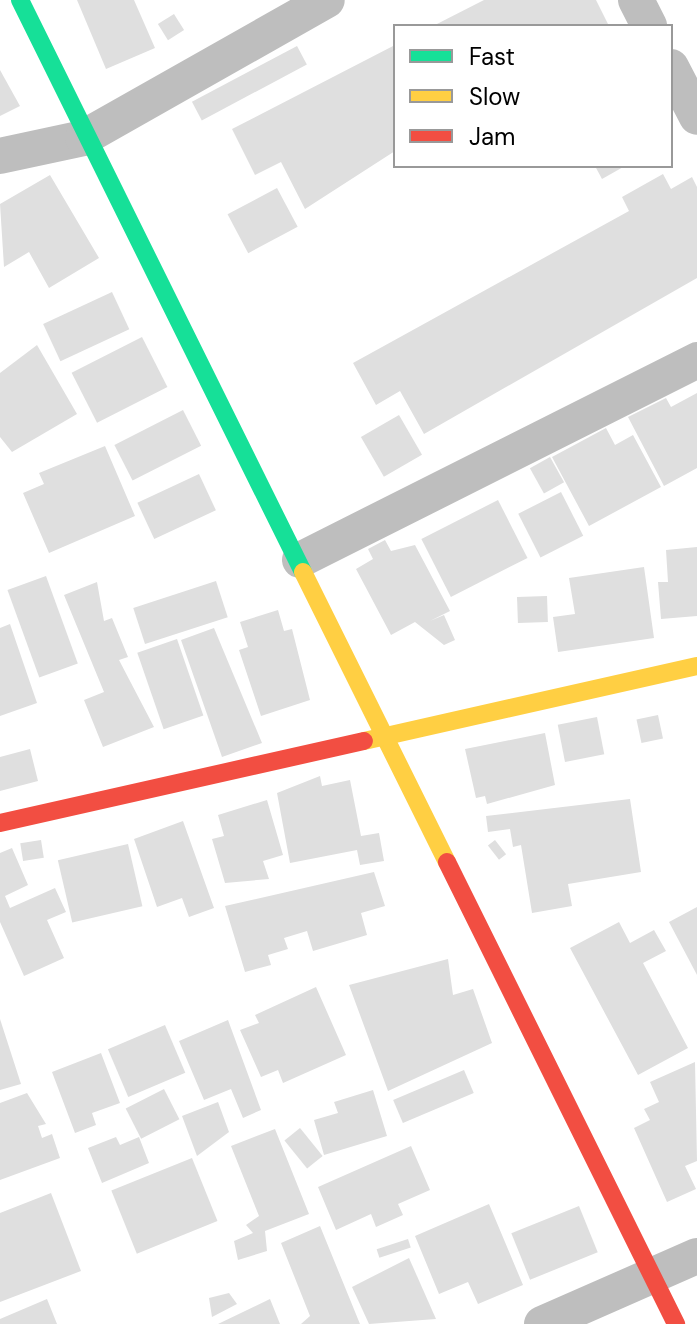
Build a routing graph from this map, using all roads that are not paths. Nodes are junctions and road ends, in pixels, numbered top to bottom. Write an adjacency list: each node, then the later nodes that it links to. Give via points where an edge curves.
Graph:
1 (20, 0): 7 (street)
2 (327, 0): 7 (street)
3 (636, 0): 4 (street)
4 (648, 24)
5 (673, 71): 6 (street)
6 (697, 117)
7 (83, 138): 8 (street); 10 (street)
8 (0, 156)
9 (697, 360): 10 (street)
10 (300, 560): 12 (street)
11 (697, 666): 12 (street)
12 (382, 732): 13 (street); 15 (street)
13 (0, 823)
14 (697, 1256): 15 (street)
15 (653, 1278): 16 (street); 17 (street)
16 (542, 1324)
17 (676, 1324)

